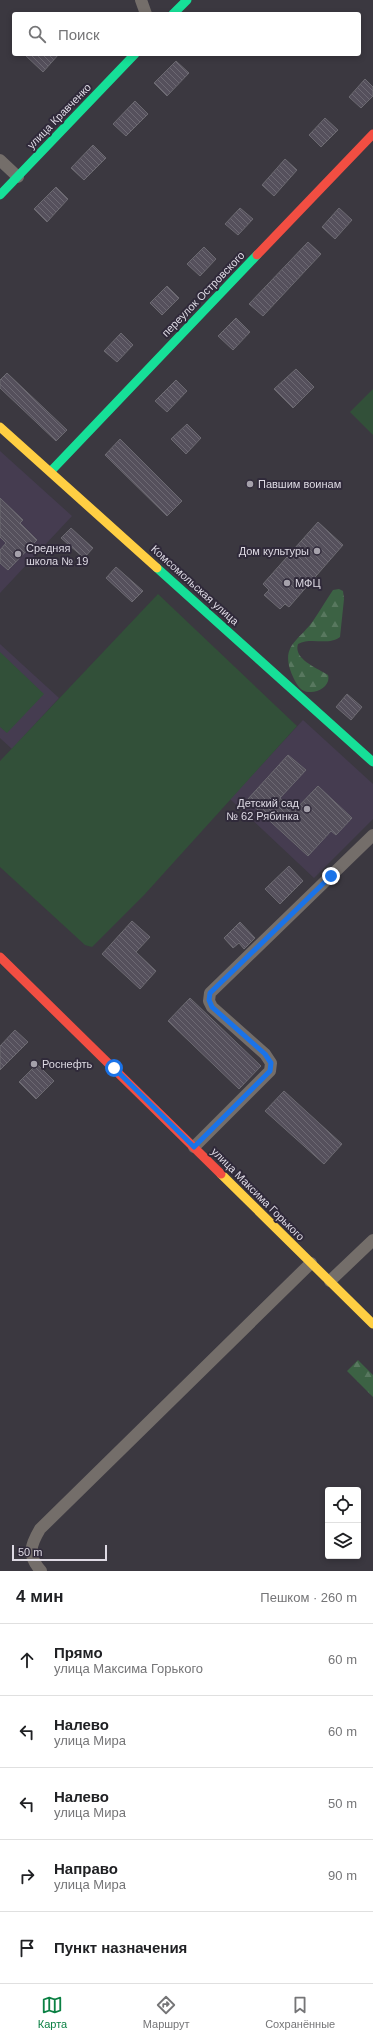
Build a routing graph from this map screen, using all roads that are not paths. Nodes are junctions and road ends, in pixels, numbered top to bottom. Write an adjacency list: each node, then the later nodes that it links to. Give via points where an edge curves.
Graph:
1 (141, 0): 3 (street)
2 (187, 0): 4 (street)
3 (145, 12)
4 (175, 12)
5 (133, 56): 8 (street, улица Кравченко)
6 (373, 134): 11 (street, переулок Островского)
7 (0, 160): 8 (street)
8 (18, 177): 9 (street, улица Кравченко)
9 (0, 195)
10 (0, 427): 11 (street, Комсомольская улица)
11 (51, 471): 12 (street, Комсомольская улица)
12 (373, 762)
13 (373, 835): 15 (street, via 210,993 212,1007 265,1054 271,1063 270,1071)
14 (0, 957): 15 (street, улица Максима Горького)
15 (194, 1147): 17 (street, улица Максима Горького)
16 (373, 1240): 18 (street)
17 (312, 1263): 18 (street, улица Максима Горького); 20 (street, via 40,1529 31,1545 34,1562)
18 (330, 1282): 19 (street, улица Максима Горького)
19 (373, 1324)
20 (41, 1571)

